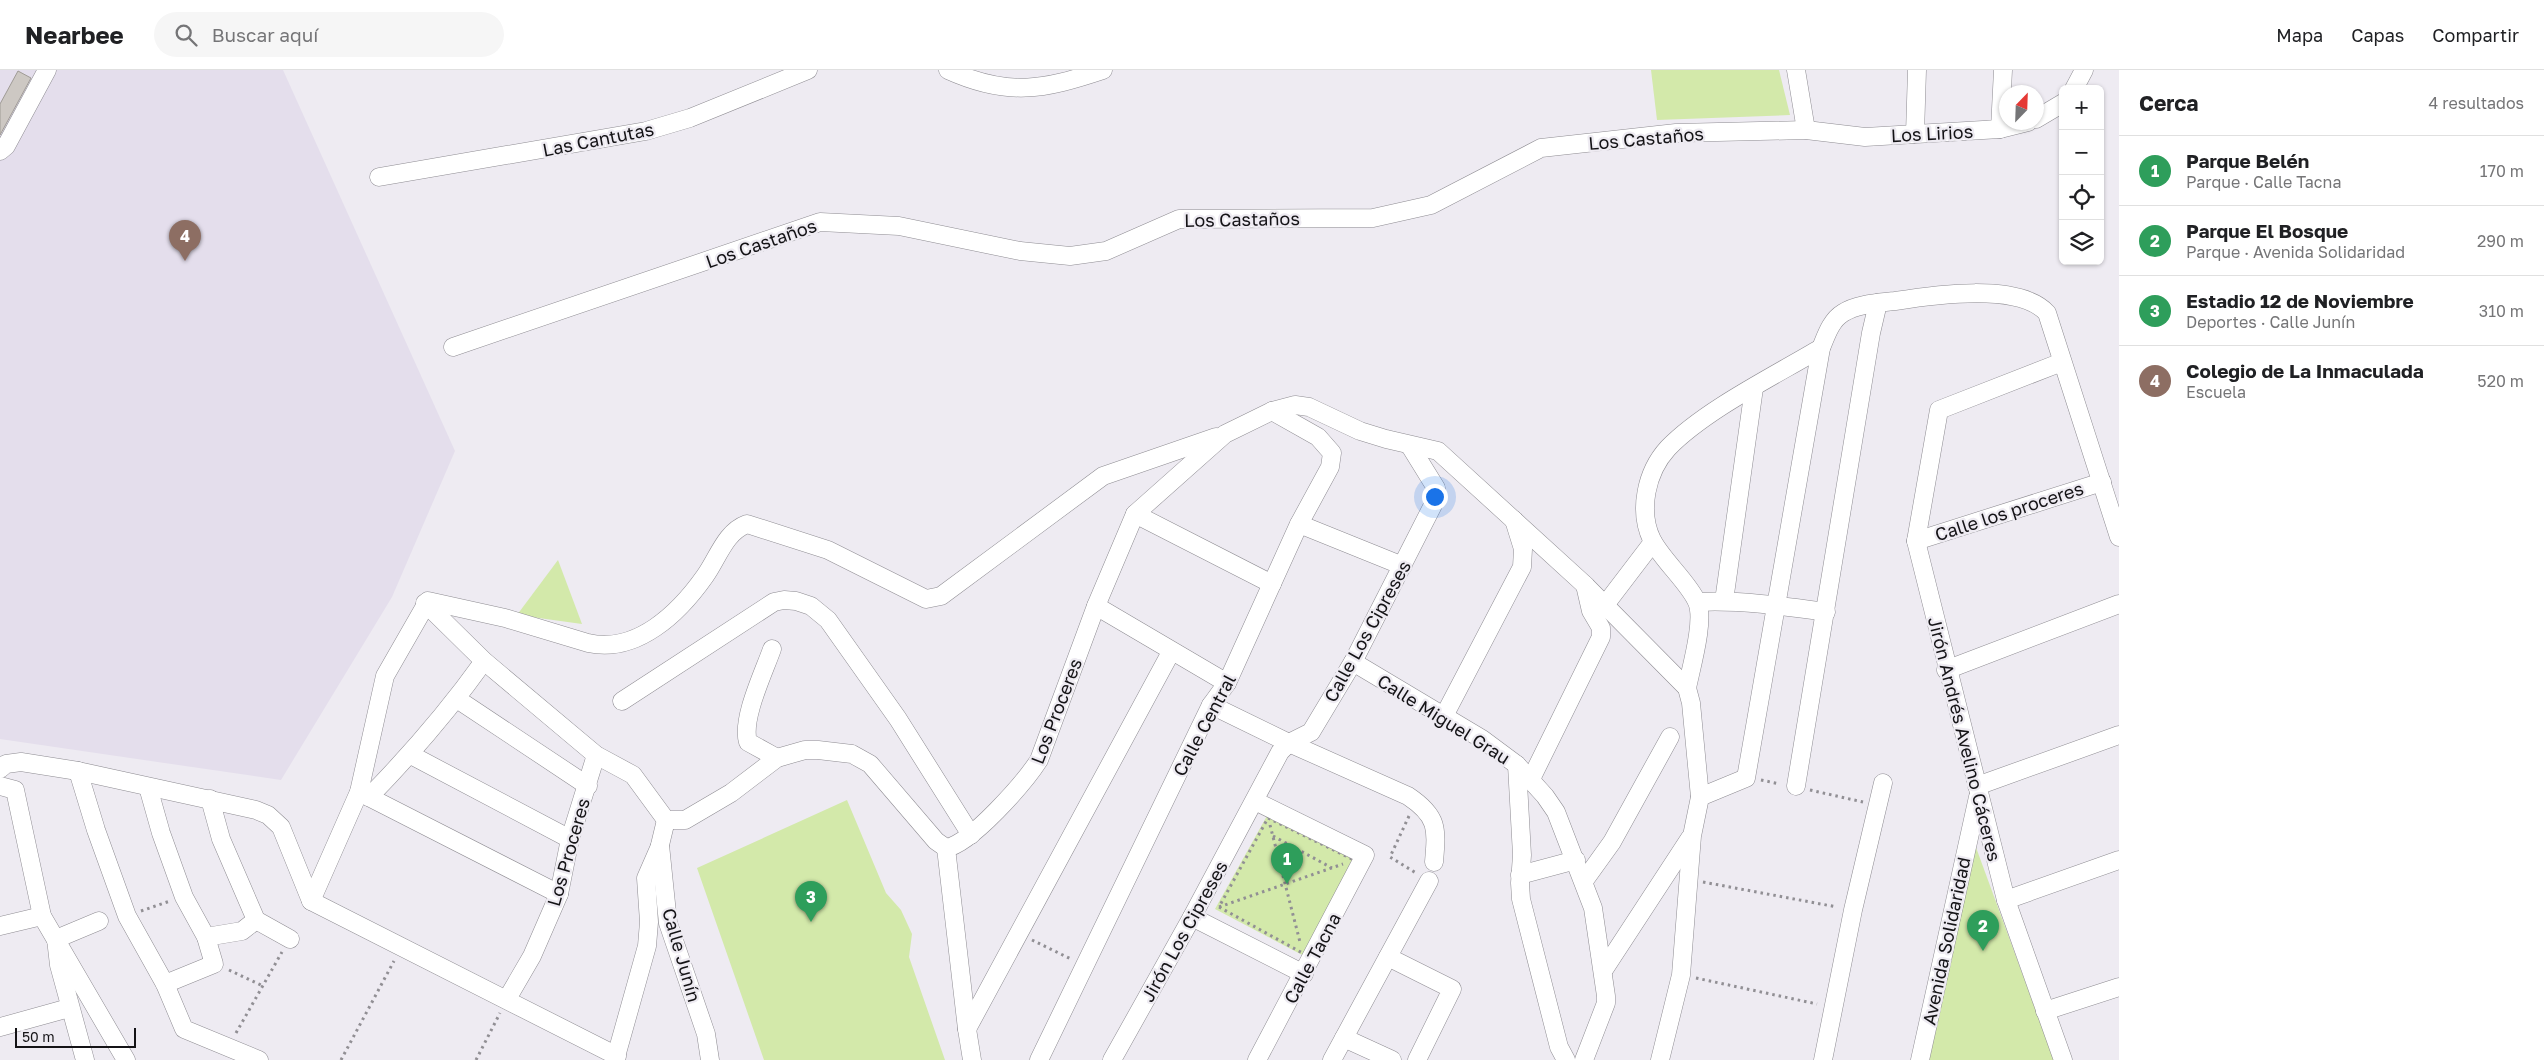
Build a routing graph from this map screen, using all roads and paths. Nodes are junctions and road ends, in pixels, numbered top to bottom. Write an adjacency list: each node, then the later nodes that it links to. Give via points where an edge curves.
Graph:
1 (47, 70): 16 (street, via 6,146)
2 (808, 70): 17 (street, Las Cantutas, via 690,118 646,132)
3 (948, 70): 4 (street, via 989,85 1019,89 1059,84)
4 (1103, 70)
5 (1796, 70): 14 (street)
6 (1917, 70): 15 (street)
7 (2002, 70): 9 (street)
8 (2084, 70): 10 (street)
9 (2001, 85)
10 (2076, 85)
11 (2059, 105): 12 (street)
12 (2044, 114)
13 (1999, 129): 15 (street, Los Lirios)
14 (1806, 130): 15 (street, Los Lirios, via 1865,137); 19 (street, Los Castaños, via 1676,133 1541,148 1431,205 1373,218 1178,219 1106,251 1070,256 1020,251 898,226 820,222)
15 (1915, 134)
16 (0, 150)
17 (379, 177)
18 (1878, 303): 20 (street, via 1842,313 1834,321); 21 (street, via 1991,294 2036,304 2047,313); 43 (street)
19 (454, 347)
20 (1820, 348): 22 (street); 41 (street)
21 (2062, 362): 26 (street); 31 (street, Jirón Andrés Avelino Cáceres, via 1941,408)
22 (1754, 388): 32 (street, via 1696,424 1659,460 1645,502 1645,516); 36 (street)
23 (1272, 412): 24 (street, Los Proceres); 25 (street, Los Proceres, via 1295,405 1309,407 1360,431); 29 (street, Calle Central, via 1318,437 1332,453 1330,467)
24 (1225, 434): 27 (street, Los Proceres); 38 (street, via 1103,476 934,599 926,599 828,550 747,524 738,528 726,541 705,576 678,610 637,638 615,644 588,643 432,600)
25 (1410, 446): 28 (street, Los Proceres, via 1438,452); 33 (street, Calle Los Cipreses, via 1436,488 1434,503)
26 (2102, 482): 30 (street); 31 (street, Calle los proceres)
27 (1135, 514): 34 (street); 42 (street, Los Proceres)
28 (1514, 519): 35 (street); 54 (street, via 1523,549 1522,567)
29 (1299, 524): 33 (street); 34 (street, Calle Central)
30 (2119, 537)
31 (1916, 541): 48 (street, Jirón Andrés Avelino Cáceres)
32 (1653, 542): 37 (street); 40 (street)
33 (1403, 566): 47 (street, Calle Los Cipreses)
34 (1272, 584): 49 (street, Calle Central)
35 (1585, 585): 40 (street); 64 (street, via 1591,611 1601,628 1601,637)
36 (1724, 601): 37 (street); 41 (street)
37 (1698, 602): 50 (street, via 1698,624)
38 (425, 603): 46 (street); 71 (street, via 385,676)
39 (2119, 604): 48 (street)
40 (1605, 605): 50 (street)
41 (1776, 605): 43 (street); 72 (street, via 1746,778)
42 (1096, 606): 45 (street); 77 (street, Los Proceres, via 1039,760 1029,776)
43 (1826, 612): 68 (street)
44 (772, 649): 60 (street, via 753,703 746,736 748,742)
45 (1171, 652): 49 (street); 103 (street)
46 (484, 662): 51 (street); 59 (street)
47 (1353, 662): 54 (street, Calle Miguel Grau); 57 (street, Calle Los Cipreses, via 1311,732)
48 (1946, 670): 70 (street, Jirón Andrés Avelino Cáceres)
49 (1227, 683): 53 (street, Calle Central)
50 (1687, 688): 72 (street, via 1692,703)
51 (457, 699): 58 (street); 67 (street)
52 (622, 701): 77 (street, via 774,602 790,600 810,606 828,620 898,719)
53 (1211, 705): 57 (street); 110 (street, Calle Central)
54 (1444, 716): 61 (street, Calle Miguel Grau)
55 (2119, 734): 70 (street)
56 (1670, 737): 91 (street, via 1612,842)
57 (1289, 743): 74 (street, Calle Los Cipreses, via 1280,752); 86 (street, via 1392,788 1425,807 1437,835)
58 (411, 755): 71 (street); 80 (street)
59 (596, 755): 67 (street, Los Proceres); 76 (street, via 633,775)
60 (777, 758): 76 (street, via 731,793 685,820); 82 (street, via 805,750 852,754 870,764 936,841)
61 (1517, 765): 64 (street, Calle Miguel Grau); 88 (street, via 1522,838)
62 (0, 769): 63 (street, via 6,764 21,762)
63 (78, 771): 69 (street); 114 (street, via 127,916)
64 (1531, 779): 84 (street, Calle Miguel Grau, via 1556,812)
65 (1883, 783): 97 (street)
66 (0, 786): 98 (street, via 15,790)
67 (588, 786): 80 (street, Los Proceres)
68 (1796, 786)
69 (148, 787): 73 (street); 104 (street, via 184,897)
70 (1978, 789): 94 (street, Jirón Andrés Avelino Cáceres); 143 (street, Avenida Solidaridad)
71 (364, 795): 93 (street); 95 (street)
72 (1700, 797): 79 (street)
73 (210, 799): 95 (street, via 256,810 282,827); 100 (street, via 221,839)
74 (1262, 808): 78 (path); 83 (street); 83 (path); 96 (path); 99 (street, Jirón Los Cipreses)
75 (1404, 810): 90 (path, via 1410,816 1390,857)
76 (666, 820): 81 (street, Calle Junín)
77 (971, 835): 82 (street, Los Proceres, via 954,847)
78 (1272, 835): 87 (path); 92 (path)
79 (1692, 836): 89 (street); 112 (street)
80 (570, 839): 93 (street, Los Proceres)
81 (660, 846): 125 (street, via 646,878 647,946); 131 (street, Calle Junín, via 668,923 706,1034)
82 (946, 848): 122 (street)
83 (1359, 858): 87 (path); 111 (street, Calle Tacna); 111 (path, via 1306,955)
84 (1576, 860): 88 (street); 91 (street, Calle Miguel Grau)
85 (2119, 860): 94 (street)
86 (1434, 862)
87 (1332, 868): 92 (path)
88 (1520, 875): 139 (street, via 1521,899 1559,1047)
89 (1688, 879): 97 (path); 113 (street)
90 (1429, 881): 108 (street)
91 (1584, 881): 112 (street, Calle Miguel Grau, via 1593,908)
92 (1285, 884): 96 (path); 111 (path)
93 (559, 894): 117 (street, Los Proceres, via 532,956)
94 (2006, 900): 120 (street, Jirón Andrés Avelino Cáceres)
95 (311, 901): 107 (street)
96 (1219, 907): 99 (path); 111 (path)
97 (1853, 910): 118 (street)
98 (42, 916): 102 (street); 105 (street)
99 (1192, 917): 111 (street); 134 (street, Jirón Los Cipreses)
100 (256, 920): 104 (street, via 242,931); 106 (street)
101 (99, 921): 105 (street)
102 (0, 926)
103 (1020, 934): 110 (path); 122 (street)
104 (206, 937): 109 (street)
105 (56, 939): 119 (street); 127 (street)
106 (290, 939): 115 (path)
107 (402, 946): 117 (street); 129 (path)
108 (1388, 957): 123 (street); 138 (street, via 1452,989)
109 (214, 964): 114 (street); 115 (path)
110 (1085, 965): 133 (street, Calle Central)
111 (1305, 965): 135 (street, Calle Tacna)
112 (1603, 971): 140 (street, Calle Miguel Grau, via 1606,1003)
113 (1681, 975): 118 (path); 141 (street)
114 (165, 984): 124 (street, via 184,1029)
115 (263, 986): 124 (path)
116 (2119, 986): 120 (street)
117 (507, 999): 125 (street); 130 (path)
118 (1833, 1007): 142 (street)
119 (69, 1008): 121 (street); 126 (street)
120 (2045, 1011): 144 (street, Jirón Andrés Avelino Cáceres)
121 (0, 1026)
122 (967, 1030): 132 (street)
123 (1344, 1038): 136 (street); 137 (street)
124 (223, 1054): 128 (street)
125 (616, 1058)
126 (84, 1060)
127 (126, 1060)
128 (259, 1060)
129 (342, 1060)
130 (476, 1060)
131 (710, 1060)
132 (972, 1060)
133 (1038, 1060)
134 (1112, 1060)
135 (1257, 1060)
136 (1332, 1060)
137 (1392, 1060)
138 (1417, 1060)
139 (1566, 1060)
140 (1584, 1060)
141 (1660, 1060)
142 (1823, 1060)
143 (1920, 1060)
144 (2063, 1060)

